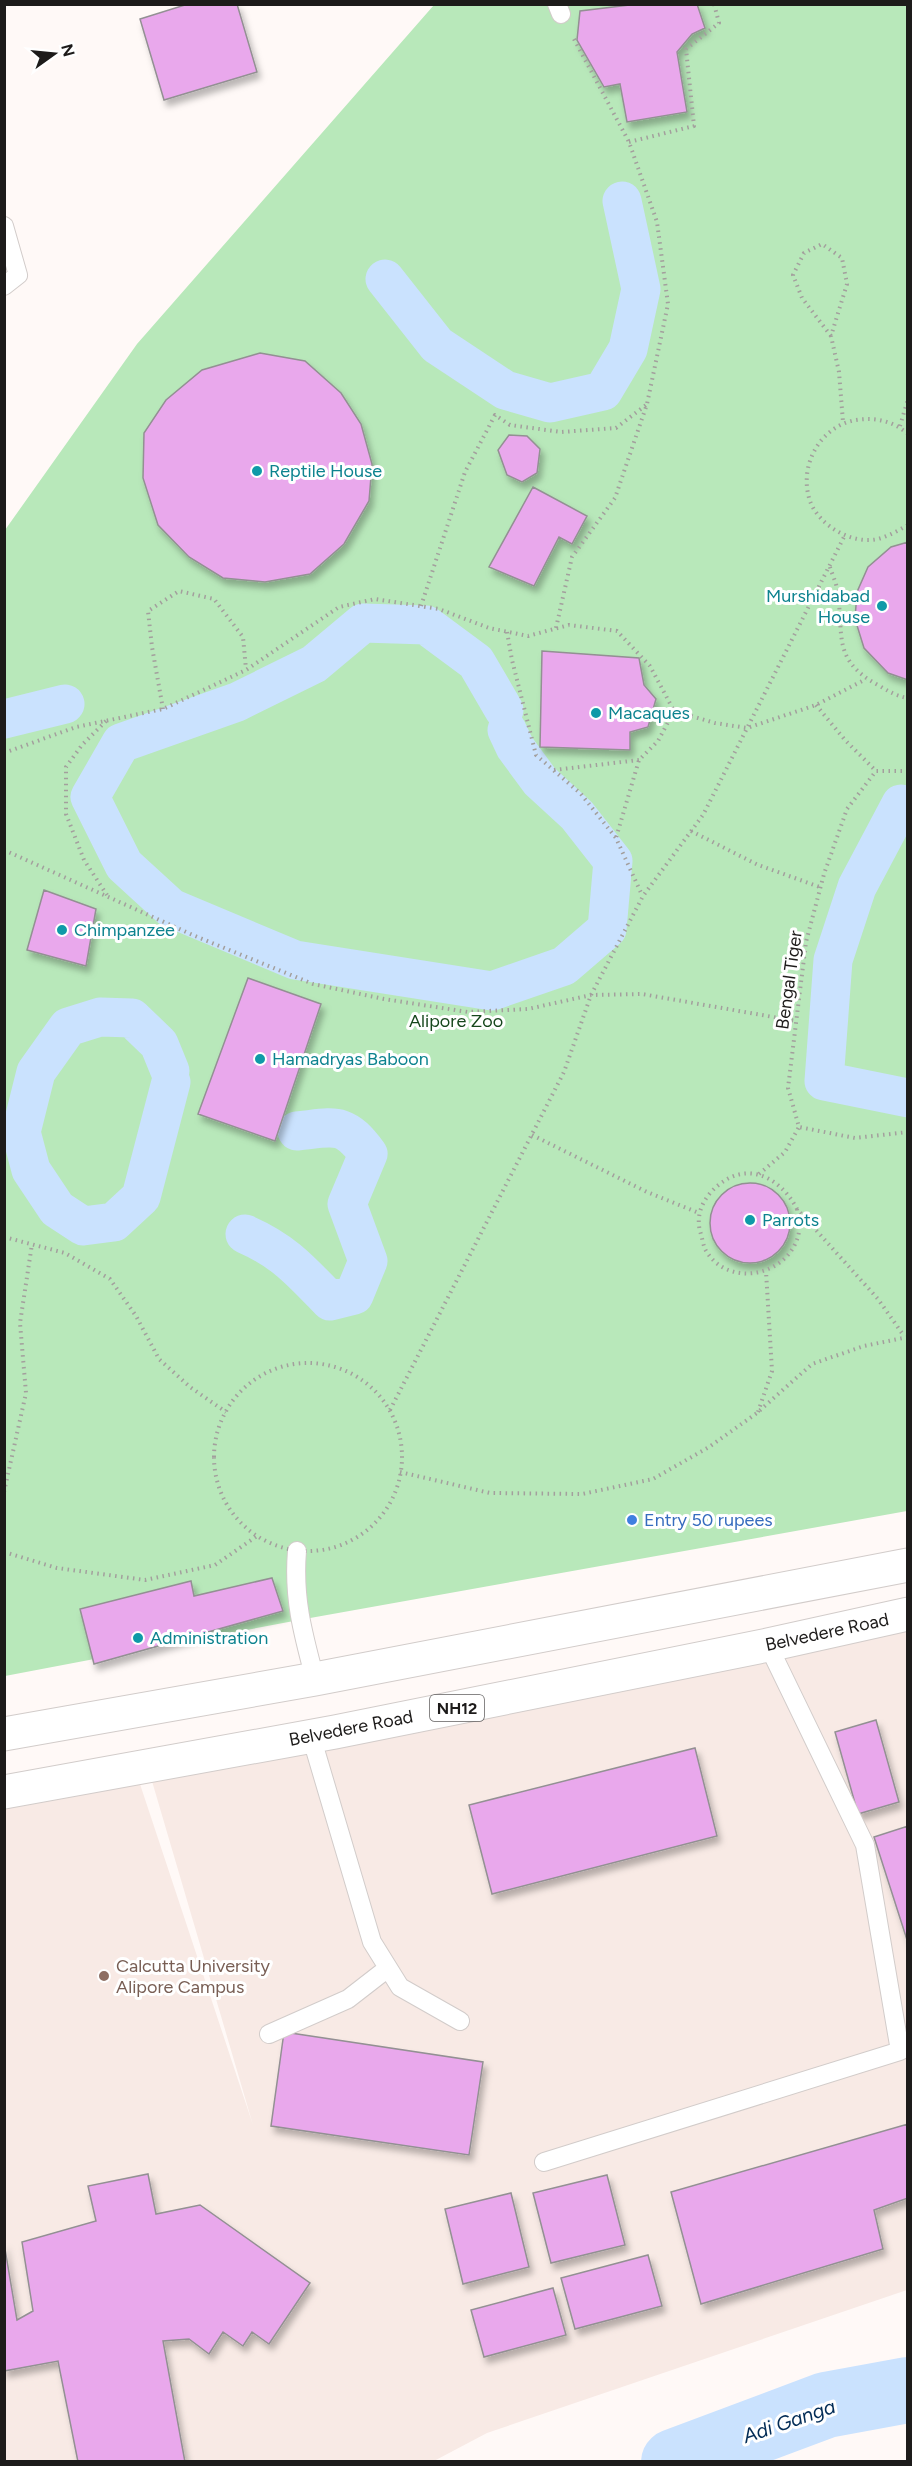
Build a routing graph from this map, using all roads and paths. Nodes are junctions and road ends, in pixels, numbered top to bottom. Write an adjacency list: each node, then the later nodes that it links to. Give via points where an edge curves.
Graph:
1 (714, 4): 3 (path, via 718,23 686,49 694,126)
2 (559, 10): 3 (path)
3 (629, 142): 8 (path, via 657,222 668,304)
4 (4, 226): 5 (lane, via 18,275)
5 (4, 286)
6 (831, 336): 6 (path, via 802,298 793,275 804,253 822,244 842,258 847,284); 9 (path)
7 (907, 402): 10 (path)
8 (647, 404): 15 (path, via 616,428 561,432 510,425 495,415 465,472); 16 (path, via 615,498 572,557)
9 (843, 422): 10 (path, via 872,417); 13 (path, via 825,434 813,450 806,480 816,511)
10 (900, 426): 11 (path)
11 (908, 434)
12 (908, 525): 13 (path, via 878,539)
13 (845, 535): 14 (path)
14 (830, 566): 19 (path, via 837,589 839,632 847,659); 25 (path)
15 (421, 606): 17 (path); 18 (path, via 375,599 339,607)
16 (556, 628): 17 (path, via 528,636); 23 (path, via 569,625 617,631 650,666)
17 (507, 632): 28 (path, via 536,755)
18 (246, 670): 22 (path); 22 (path, via 243,637 214,599 179,591 148,611)
19 (866, 679): 20 (path); 21 (path)
20 (908, 698)
21 (816, 705): 25 (path); 29 (path)
22 (163, 709): 24 (path)
23 (674, 711): 25 (path); 27 (path, via 658,741)
24 (107, 721): 26 (path, via 76,727); 36 (path, via 66,767 66,814 84,860)
25 (747, 728): 31 (path)
26 (4, 753)
27 (639, 760): 28 (path); 32 (path)
28 (553, 770): 32 (path, via 580,794)
29 (876, 771): 30 (path); 34 (path, Bengal Tiger, via 847,809)
30 (908, 771)
31 (691, 831): 34 (path, via 758,865); 35 (path)
32 (616, 838): 35 (path)
33 (4, 850): 36 (path)
34 (820, 887): 38 (path, Bengal Tiger, via 806,942)
35 (643, 896): 37 (path)
36 (108, 897): 37 (path, via 313,984 384,999 468,1012 528,1009)
37 (591, 995): 38 (path, via 642,994); 41 (path, via 564,1072)
38 (796, 1021): 39 (path, Bengal Tiger, via 788,1088)
39 (799, 1127): 40 (path, via 855,1137); 42 (path, via 785,1152)
40 (908, 1132)
41 (532, 1135): 44 (path, via 646,1192); 49 (path)
42 (759, 1174): 43 (path, via 776,1181); 44 (path, via 731,1176 721,1182 706,1197)
43 (797, 1209): 47 (path, via 799,1231 794,1246 779,1265); 48 (path, via 878,1299)
44 (699, 1213): 47 (path, via 705,1248 716,1262 749,1275)
45 (4, 1237): 46 (path)
46 (32, 1244): 50 (path, via 65,1253 110,1279 159,1359); 53 (path, via 20,1323 26,1393)
47 (766, 1271): 51 (path, via 771,1371)
48 (905, 1336): 51 (path, via 812,1364)
49 (390, 1410): 50 (path, via 377,1392 346,1370 306,1362 262,1373 233,1397); 52 (path, via 402,1442)
50 (226, 1412): 54 (path, via 214,1436 213,1469 219,1492 245,1529)
51 (757, 1413): 52 (path, via 653,1479 582,1494 490,1493)
52 (400, 1472): 55 (path, via 396,1492 371,1529 342,1547 309,1553)
53 (4, 1492)
54 (257, 1536): 55 (path, via 279,1549); 56 (path, via 215,1565 146,1580 57,1568)
55 (297, 1551): 60 (lane, via 297,1610)
56 (4, 1552)
57 (908, 1565): 60 (highway)
58 (908, 1614): 59 (highway, Belvedere Road / NH12)
59 (768, 1645): 62 (highway, Belvedere Road / NH12); 67 (lane, via 865,1845 900,2051)
60 (315, 1679): 61 (highway)
61 (4, 1734)
62 (311, 1736): 63 (highway, Belvedere Road / NH12); 64 (lane, via 372,1942)
63 (4, 1792)
64 (388, 1968): 65 (lane, via 400,1987); 66 (lane, via 348,1999)
65 (460, 2021)
66 (269, 2034)
67 (544, 2162)

